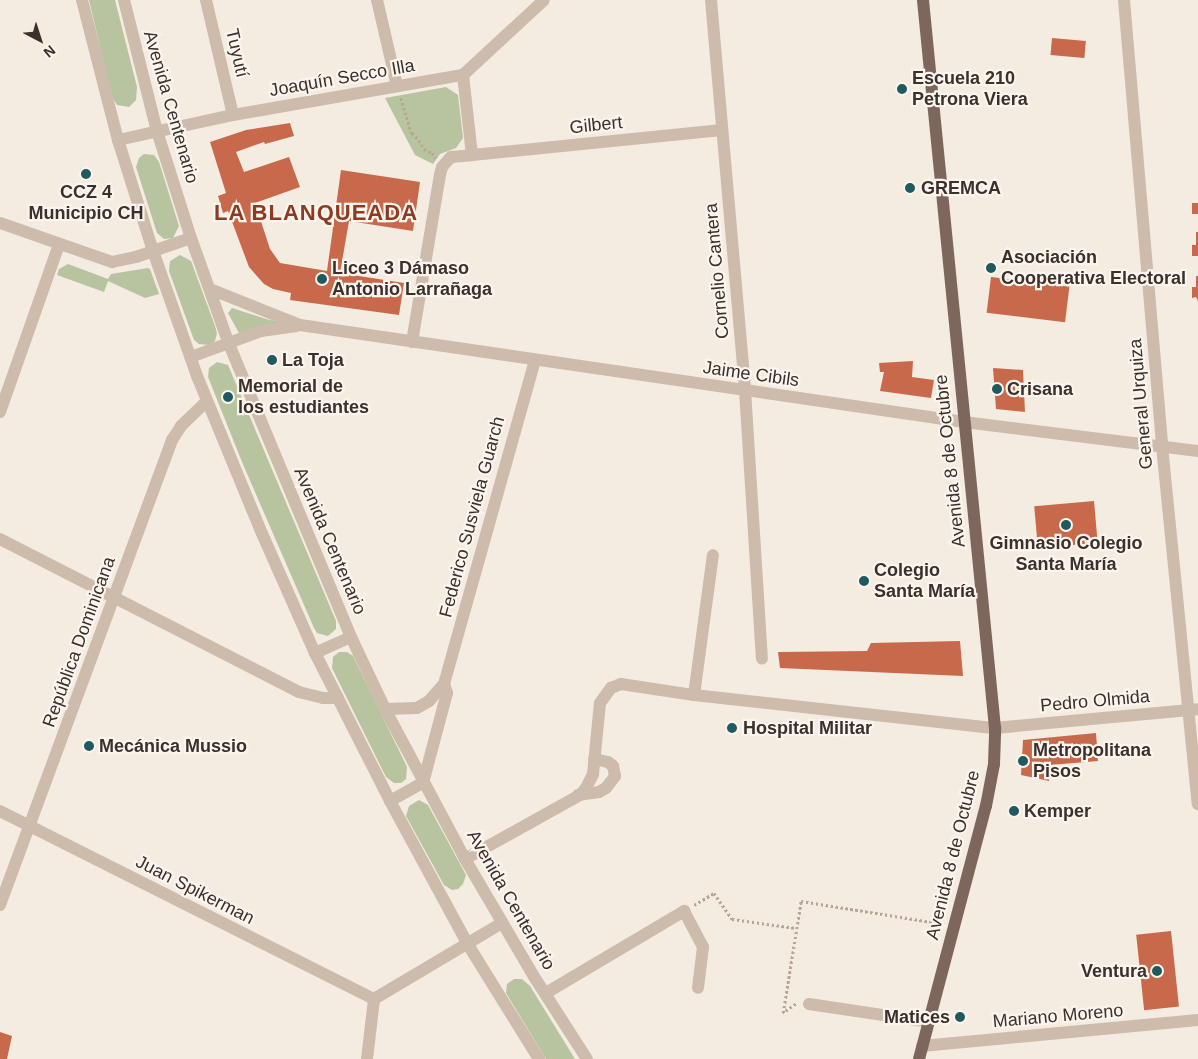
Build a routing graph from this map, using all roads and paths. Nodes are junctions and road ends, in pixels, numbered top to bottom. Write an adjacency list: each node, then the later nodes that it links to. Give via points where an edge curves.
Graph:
1 (82, 0): 14 (street)
2 (124, 0): 13 (street, Avenida Centenario)
3 (206, 0): 11 (street, Tuyutí)
4 (377, 0): 10 (street)
5 (544, 0): 9 (street)
6 (711, 0): 12 (street, Cornelio Cantera)
7 (922, 0): 30 (main road, Avenida 8 de Octubre)
8 (1124, 0): 31 (street, General Urquiza)
9 (463, 76): 10 (street, Joaquín Secco Illa); 15 (street)
10 (397, 86): 11 (street, Joaquín Secco Illa); 16 (path, via 412,133)
11 (233, 115): 13 (street, Joaquín Secco Illa)
12 (722, 130): 15 (street, Gilbert); 27 (street, Cornelio Cantera)
13 (157, 131): 14 (street, Joaquín Secco Illa); 18 (street, Avenida Centenario)
14 (118, 140): 20 (street)
15 (472, 155): 16 (street, via 454,156)
16 (442, 167): 23 (street)
17 (0, 223): 19 (street)
18 (191, 238): 20 (street); 21 (street, Avenida Centenario)
19 (58, 244): 20 (street, via 112,262); 29 (street)
20 (153, 251): 25 (street)
21 (210, 289): 22 (street, Jaime Cibils); 24 (street, Avenida Centenario)
22 (300, 325): 23 (street, Jaime Cibils); 24 (street, Jaime Cibils, via 261,331)
23 (412, 342): 26 (street, Jaime Cibils)
24 (229, 344): 25 (street, Jaime Cibils); 36 (street, Avenida Centenario)
25 (191, 357): 28 (street)
26 (535, 360): 27 (street, Jaime Cibils); 39 (street, Federico Susviela Guarch)
27 (745, 390): 30 (street, Jaime Cibils); 38 (street, Cornelio Cantera)
28 (207, 401): 35 (street, República Dominicana, via 181,426 172,440); 37 (street)
29 (0, 412)
30 (964, 422): 31 (street, Jaime Cibils); 44 (main road, Avenida 8 de Octubre)
31 (1162, 446): 32 (street, Jaime Cibils); 43 (street, General Urquiza)
32 (1198, 451)
33 (0, 539): 35 (street)
34 (713, 555): 40 (street)
35 (116, 596): 41 (street, via 299,692); 51 (street, República Dominicana)
36 (351, 637): 37 (street); 42 (street, Avenida Centenario)
37 (315, 652): 41 (street)
38 (762, 658)
39 (444, 684): 42 (street, Federico Susviela Guarch, via 429,701 417,708); 46 (street, Federico Susviela Guarch, via 447,693)
40 (694, 695): 44 (street, Pedro Olmida); 45 (street, Pedro Olmida, via 620,684 611,688 600,703)
41 (338, 698): 48 (street)
42 (386, 709): 46 (street, Avenida Centenario)
43 (1193, 710): 44 (street, Pedro Olmida); 49 (street, General Urquiza)
44 (995, 728): 56 (main road, Avenida 8 de Octubre, via 994,764 986,806)
45 (594, 759): 47 (street, Pedro Olmida, via 591,781); 47 (street, via 613,766 615,776 599,792)
46 (423, 783): 48 (street); 52 (street, Avenida Centenario)
47 (578, 796): 52 (street)
48 (390, 801): 58 (street)
49 (1198, 804)
50 (0, 811): 51 (street, Juan Spikerman)
51 (30, 826): 53 (street, República Dominicana); 61 (street, Juan Spikerman)
52 (465, 859): 55 (street, Avenida Centenario)
53 (0, 905)
54 (684, 911): 57 (path, via 714,894 732,919); 59 (street, via 703,947); 60 (street)
55 (502, 923): 58 (street); 60 (street, Avenida Centenario)
56 (954, 925): 57 (path, via 801,901); 64 (main road, Avenida 8 de Octubre)
57 (796, 928): 62 (path, via 783,1013 799,1001)
58 (466, 944): 61 (street); 67 (street)
59 (698, 988)
60 (546, 994): 68 (street, Avenida Centenario)
61 (374, 999): 66 (street)
62 (809, 1004): 64 (street)
63 (1198, 1020): 65 (street, Mariano Moreno)
64 (929, 1022): 65 (main road, Avenida 8 de Octubre)
65 (922, 1046): 69 (main road, Avenida 8 de Octubre)
66 (366, 1059)
67 (539, 1059)
68 (587, 1059)
69 (919, 1059)

